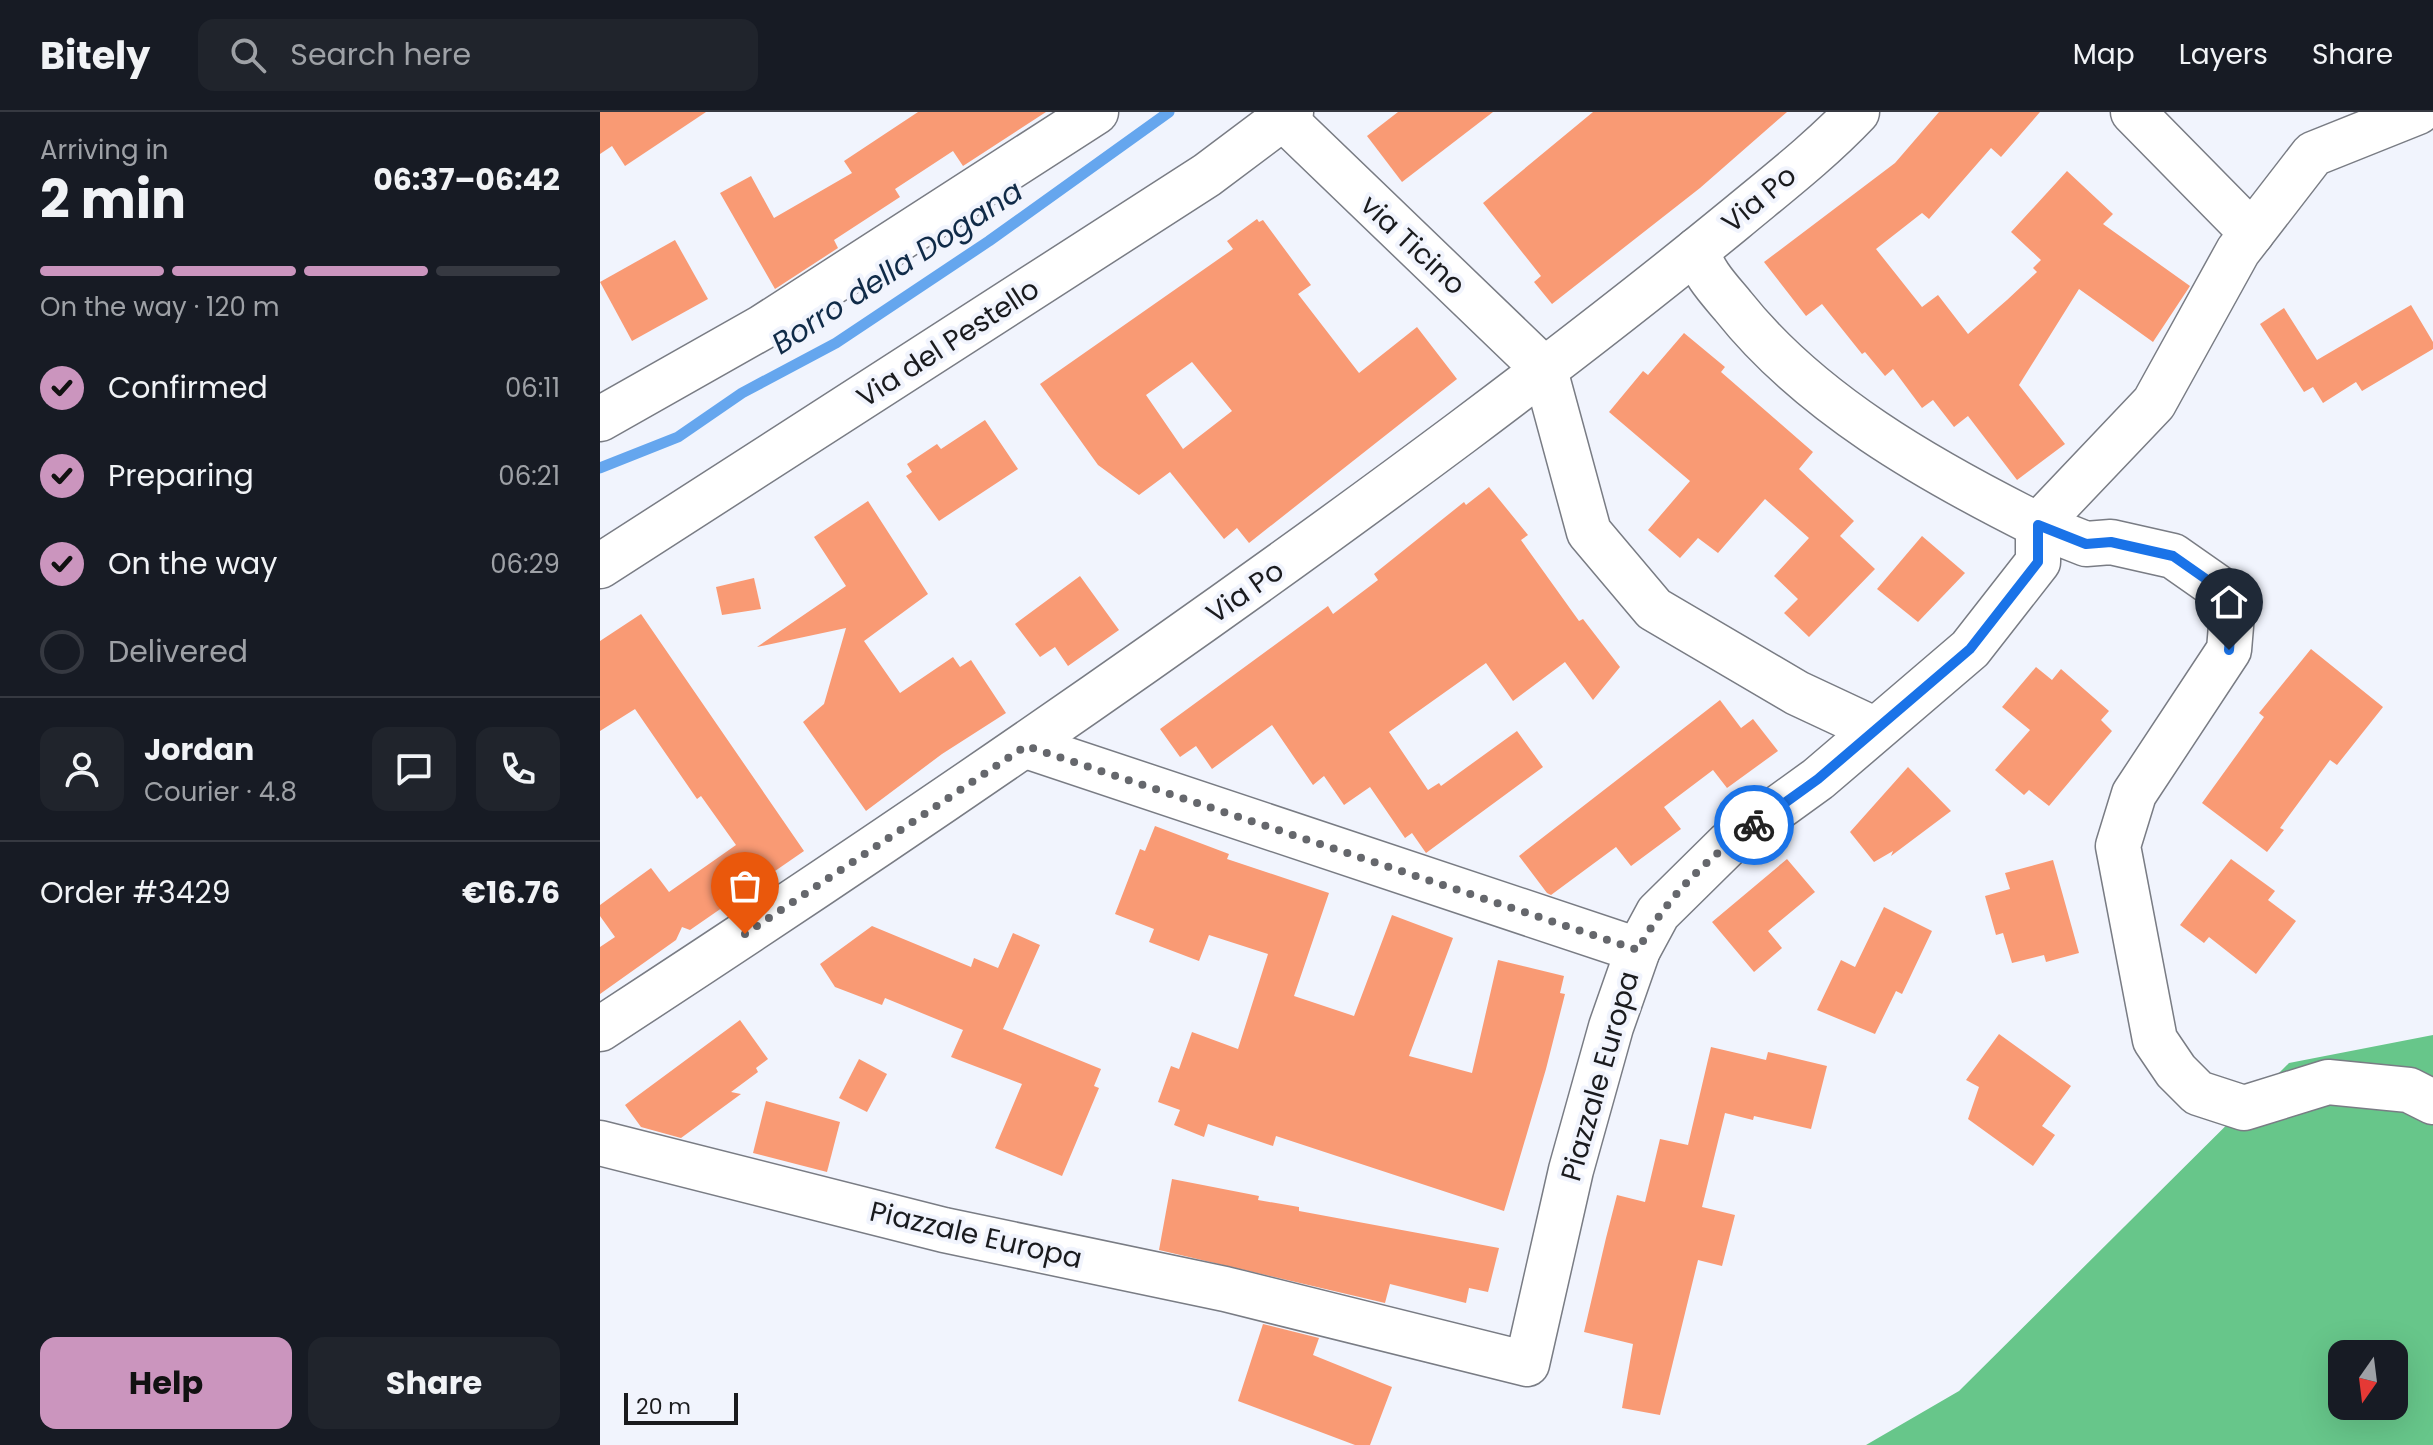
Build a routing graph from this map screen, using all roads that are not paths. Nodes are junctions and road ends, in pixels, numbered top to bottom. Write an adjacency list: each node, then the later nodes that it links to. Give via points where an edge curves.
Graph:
1 (1096, 112): 9 (street, via 761,328)
2 (1857, 112): 7 (street, Via Po)
3 (2133, 112): 6 (street)
4 (2418, 112): 6 (street, via 2313,154)
5 (1287, 115): 8 (street, via Ticino); 11 (street, Via del Pestello, via 1207,175)
6 (2252, 233): 10 (street, via 2154,403)
7 (1697, 250): 8 (street, Via Po); 10 (street, via 1702,268 1786,365 1925,464)
8 (1545, 370): 12 (street, via 1589,532 1654,609 1797,693); 13 (street, Via Po, via 1268,576)
9 (600, 419)
10 (2038, 525): 12 (street, Piazzale Europa, via 2038,562 1970,649); 16 (street, via 2086,544 2111,542 2173,556 2223,591 2232,614 2229,650 2134,794 2118,846 2155,1040 2176,1071 2198,1093 2244,1108 2328,1082 2409,1090)
11 (600, 566)
12 (1874, 729): 14 (street, Piazzale Europa, via 1818,779 1728,844 1658,913)
13 (1026, 746): 14 (street); 15 (street, Via Po)
14 (1638, 950): 17 (street, Piazzale Europa, via 1571,1170 1527,1364 1225,1289 944,1230)
15 (600, 1029)
16 (2433, 1102)
17 (600, 1143)

